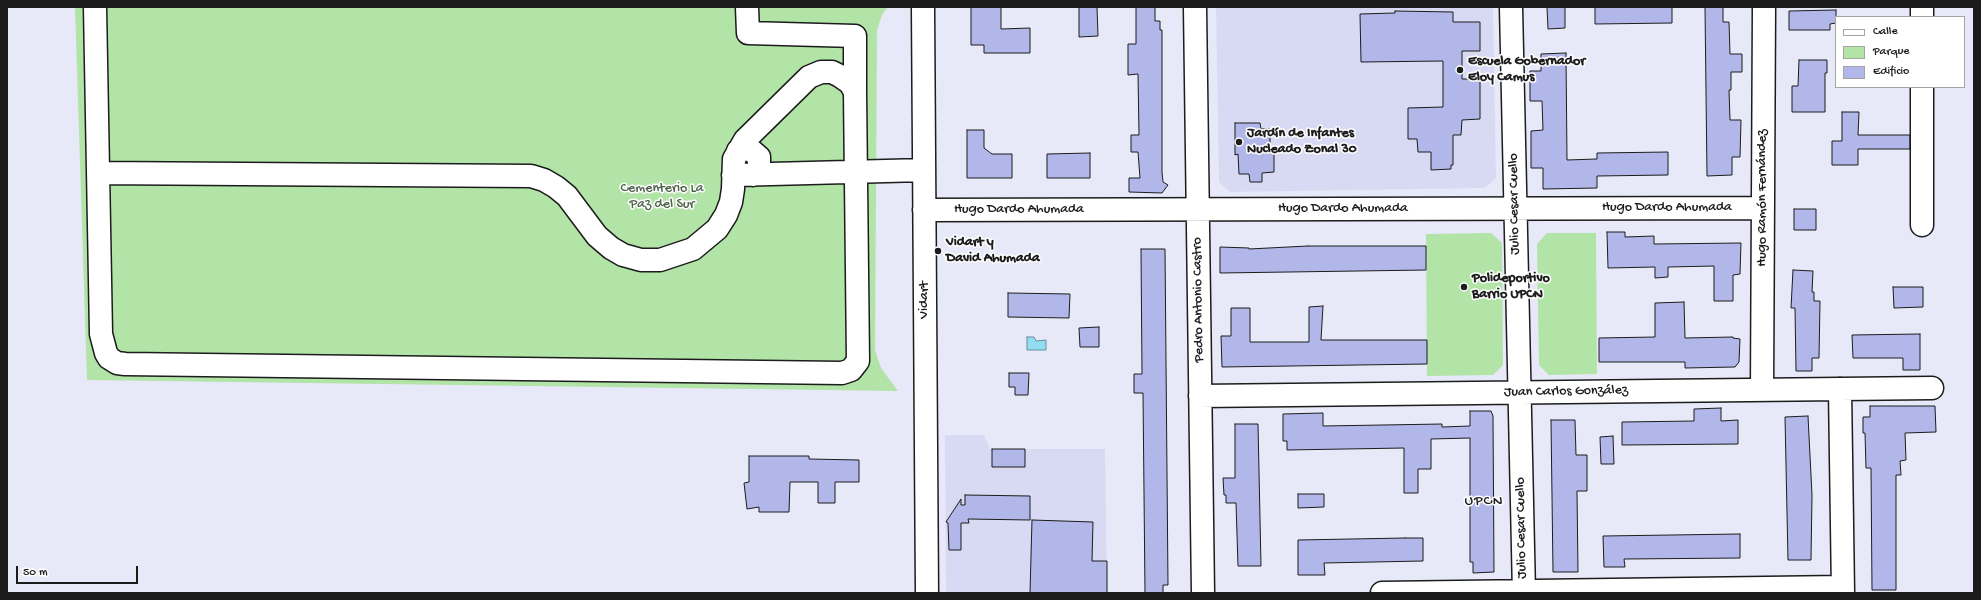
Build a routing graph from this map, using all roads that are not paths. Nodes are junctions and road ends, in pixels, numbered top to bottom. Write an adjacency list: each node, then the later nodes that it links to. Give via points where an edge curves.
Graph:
1 (95, 7): 11 (street)
2 (747, 7): 8 (street, via 748,33 855,36)
3 (923, 7): 9 (street, Vidart)
4 (1195, 7): 16 (street, Pedro Antonio Castro)
5 (1511, 7): 14 (street, Julio Cesar Cuello)
6 (1764, 7): 13 (street, Hugo Ramón Fernández)
7 (1922, 88): 17 (street)
8 (856, 92): 10 (street); 12 (street, via 850,83 832,72 821,72 809,77 745,140 738,151 752,151 759,157 759,167)
9 (924, 170): 10 (street); 15 (street, Vidart)
10 (857, 172): 11 (street, via 858,361 851,370 842,374 117,363 106,353 101,334); 12 (street)
11 (98, 173): 12 (street, via 531,176 544,180 567,196 597,236 611,248 623,255 641,260 660,260 693,248 717,229 726,215 733,189)
12 (743, 175)
13 (1763, 208): 14 (street, Hugo Dardo Ahumada); 20 (street, Hugo Ramón Fernández)
14 (1516, 209): 16 (street, Hugo Dardo Ahumada); 21 (street, Julio Cesar Cuello)
15 (924, 210): 16 (street, Hugo Dardo Ahumada); 25 (street, Vidart)
16 (1198, 210): 22 (street, Pedro Antonio Castro)
17 (1922, 225)
18 (1932, 388): 19 (street, Juan Carlos González)
19 (1840, 389): 20 (street, Juan Carlos González); 23 (street)
20 (1762, 390): 21 (street, Juan Carlos González)
21 (1519, 393): 22 (street, Juan Carlos González); 24 (street, Julio Cesar Cuello)
22 (1200, 396): 26 (street, Pedro Antonio Castro)
23 (1843, 590): 24 (street)
24 (1524, 592): 27 (street)
25 (927, 593)
26 (1203, 593)
27 (1382, 593)

